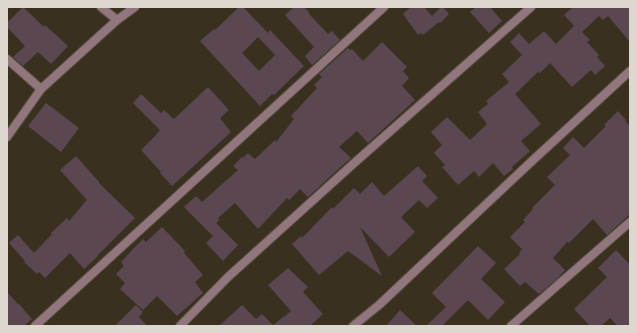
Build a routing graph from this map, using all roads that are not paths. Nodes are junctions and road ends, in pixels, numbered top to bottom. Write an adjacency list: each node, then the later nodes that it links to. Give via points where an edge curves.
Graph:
1 (101, 7): 5 (street)
2 (135, 7): 5 (street)
3 (384, 7): 11 (street)
4 (531, 7): 12 (street, via 234,272)
5 (117, 20): 8 (street)
6 (7, 59): 8 (street)
7 (630, 71): 13 (street, via 379,305)
8 (41, 89): 9 (street)
9 (7, 137)
10 (630, 222): 14 (street)
11 (35, 326)
12 (180, 326)
13 (353, 326)
14 (511, 326)

